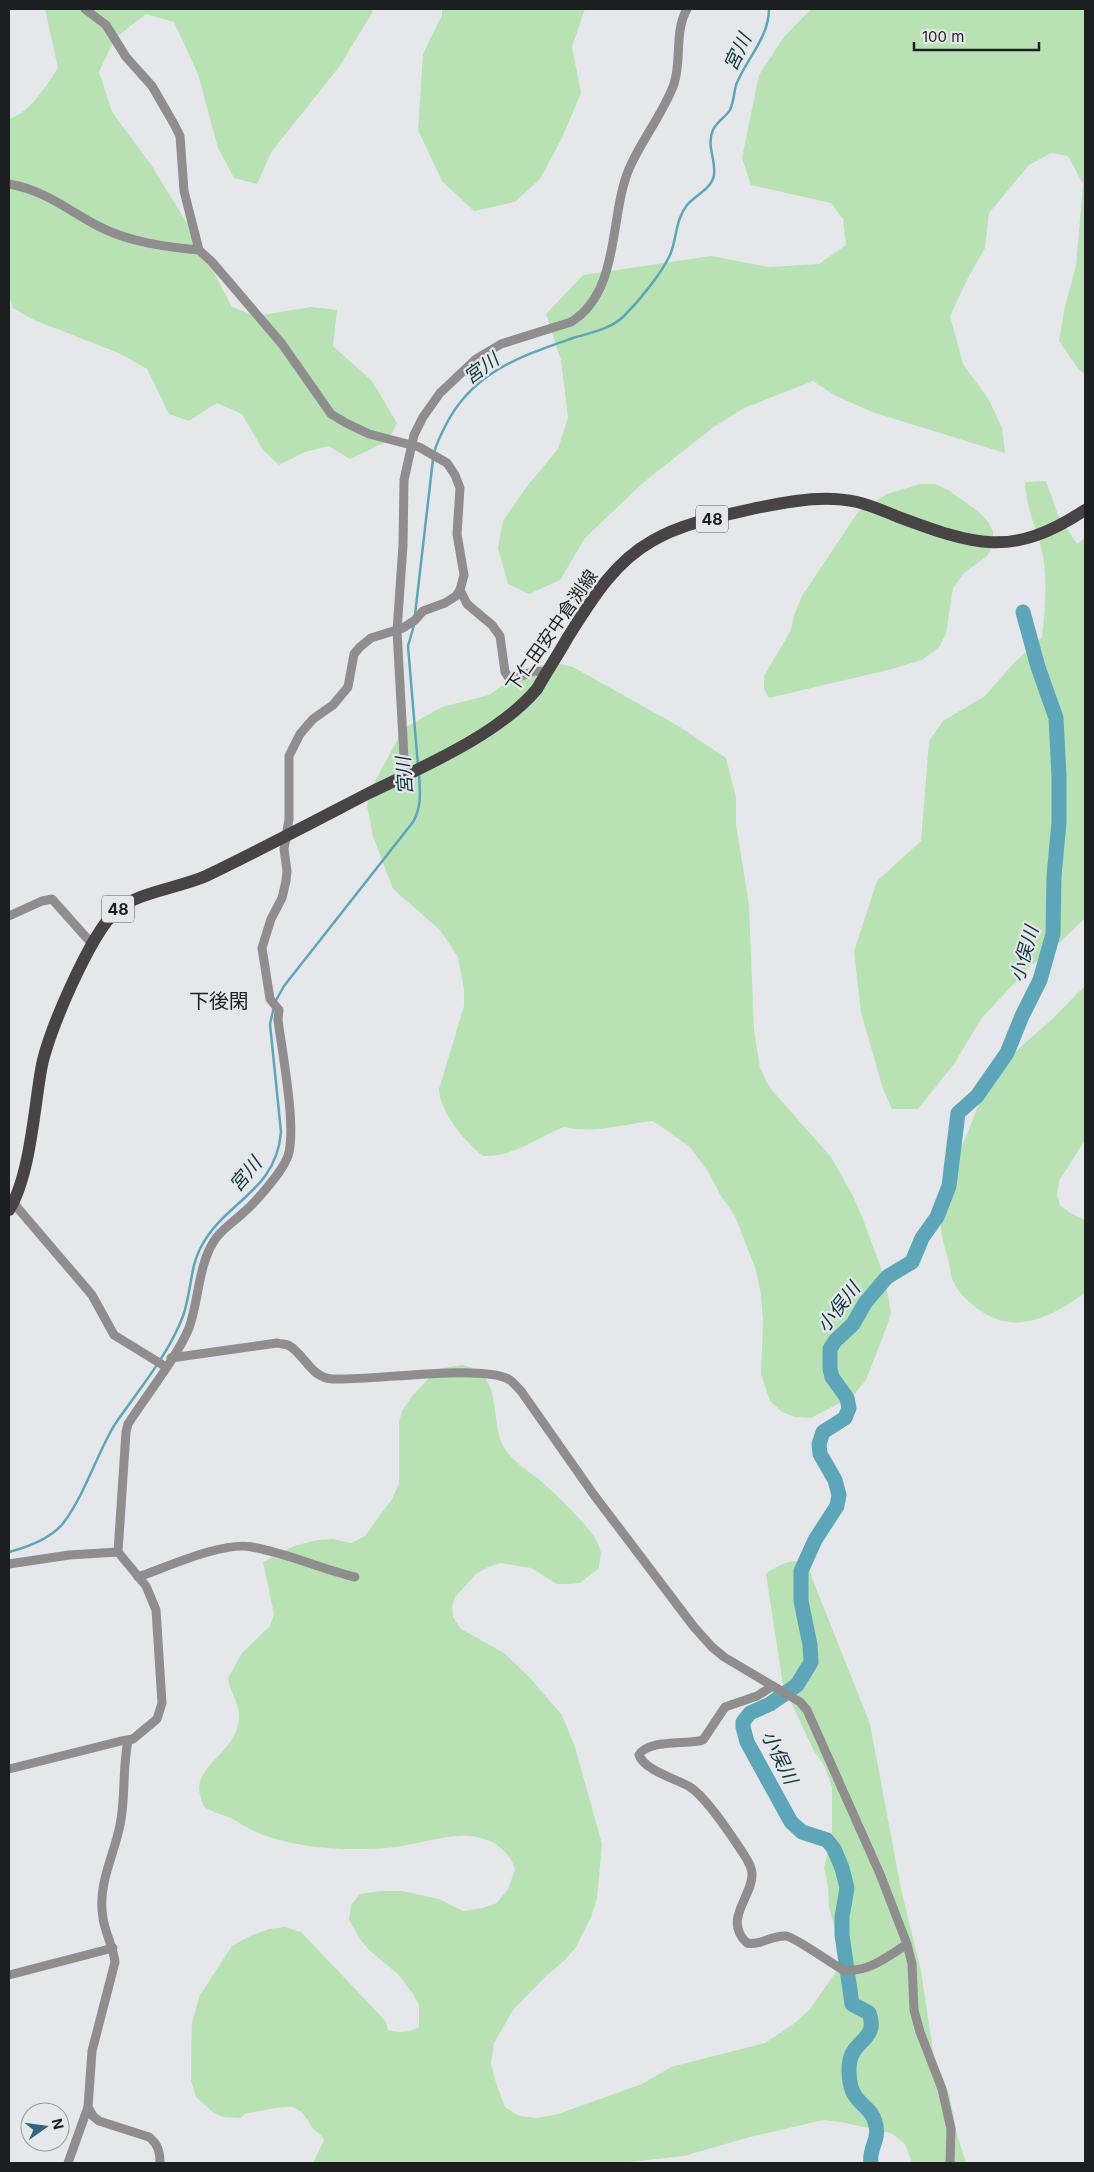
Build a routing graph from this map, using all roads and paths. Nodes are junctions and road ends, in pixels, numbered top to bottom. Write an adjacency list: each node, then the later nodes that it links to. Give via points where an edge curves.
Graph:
1 (84, 9): 4 (street, via 106,25 126,57 143,74 180,136 184,191)
2 (687, 9): 5 (street, via 680,28 674,84 629,170 620,197 607,266 598,290 588,306 571,322 502,344 476,358 440,392 423,417)
3 (9, 184): 4 (street, via 52,198 110,232)
4 (199, 250): 5 (street, via 282,344 331,414 369,434)
5 (415, 446): 7 (street, via 447,463 460,488 458,534 464,575); 8 (street, via 404,480)
6 (1085, 510): 9 (main road, 下仁田安中倉渕線 / 48, via 1041,534 997,543 966,540 856,502 835,499 801,499 682,527 650,542 613,573 592,597)
7 (460, 590): 8 (street, via 445,604 423,611); 9 (street, via 467,604 500,636 505,672 509,678 534,671)
8 (400, 629): 10 (street); 11 (street, via 371,638 360,647 354,654 348,687 300,734 290,756)
9 (546, 672): 10 (main road, 下仁田安中倉渕線 / 48, via 537,689 502,723)
10 (408, 774): 11 (main road, 下仁田安中倉渕線 / 48)
11 (286, 836): 13 (main road, 下仁田安中倉渕線 / 48, via 204,877 132,901 106,922); 15 (street, via 287,871 282,898 262,948 270,999 279,1010 291,1140 288,1154 283,1168 265,1190 214,1241 189,1328)
12 (9, 916): 13 (street, via 52,899)
13 (93, 945): 14 (main road, 下仁田安中倉渕線 / 48, via 46,1046 19,1189)
14 (10, 1204): 16 (street, via 92,1295 114,1335)
15 (171, 1358): 16 (street); 21 (street, via 277,1343 288,1345 312,1370 331,1379 446,1373 481,1374 510,1380 694,1627 724,1657)
16 (166, 1367): 17 (street, via 128,1424)
17 (118, 1552): 18 (street); 19 (street)
18 (9, 1564)
19 (138, 1577): 20 (street, via 232,1547 251,1546); 22 (street, via 149,1591 156,1610 162,1703 157,1719)
20 (355, 1577)
21 (773, 1686): 24 (street, via 807,1710 880,1874); 24 (street, via 758,1696 725,1707 703,1740 647,1748 638,1755 640,1759 692,1789 747,1859 752,1875 738,1924 747,1942 787,1936 843,1970 854,1971 880,1962)
22 (128, 1741): 23 (street); 25 (street, via 120,1824 102,1888 103,1918)
23 (9, 1769)
24 (907, 1944): 30 (street, via 912,1964 914,2010 942,2090 951,2129)
25 (113, 1948): 26 (street); 27 (street, via 112,1980 92,2051)
26 (9, 1975)
27 (88, 2106): 28 (street); 29 (street, via 99,2121 149,2137 160,2153)
28 (68, 2163)
29 (160, 2163)
30 (950, 2163)

